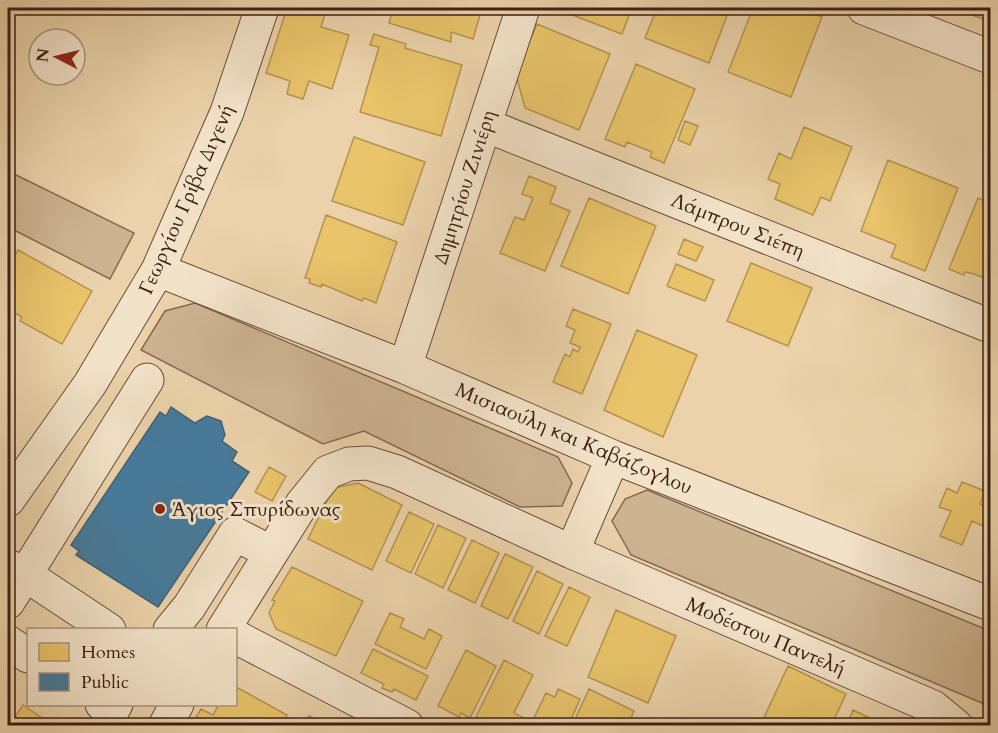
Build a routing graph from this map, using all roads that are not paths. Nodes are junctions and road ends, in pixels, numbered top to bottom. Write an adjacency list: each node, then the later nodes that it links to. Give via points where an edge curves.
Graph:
1 (262, 8): 6 (street, Γεωργίου Γρίβα Διγενή, via 227,111)
2 (523, 8): 5 (street, Δημητρίου Ζινιέρη)
3 (864, 8): 4 (street)
4 (990, 57)
5 (485, 125): 7 (street, Λάμπρου Σιέπη); 8 (street, Δημητρίου Ζινιέρη)
6 (158, 270): 8 (street, Μισιαούλη και Καβάζογλου); 11 (street, Γεωργίου Γρίβα Διγενή, via 90,384)
7 (990, 326)
8 (405, 367): 10 (street, Μισιαούλη και Καβάζογλου)
9 (147, 380): 14 (street)
10 (613, 457): 13 (street); 16 (street, Μισιαούλη και Καβάζογλου)
11 (8, 500)
12 (270, 552): 13 (street, Μοδέστου Παντελή, via 328,472 349,464 368,463 397,472); 18 (street, via 235,534 189,608); 19 (street)
13 (572, 552): 28 (street, Μοδέστου Παντελή, via 933,707)
14 (17, 571): 15 (street); 17 (street)
15 (8, 602)
16 (990, 604)
17 (106, 628)
18 (172, 628)
19 (224, 628)
20 (237, 638): 27 (street)
21 (8, 642): 22 (street)
22 (27, 655)
23 (104, 706): 24 (street, via 112,711)
24 (115, 706)
25 (176, 706): 26 (street)
26 (165, 726)
27 (407, 726)
28 (956, 726)

